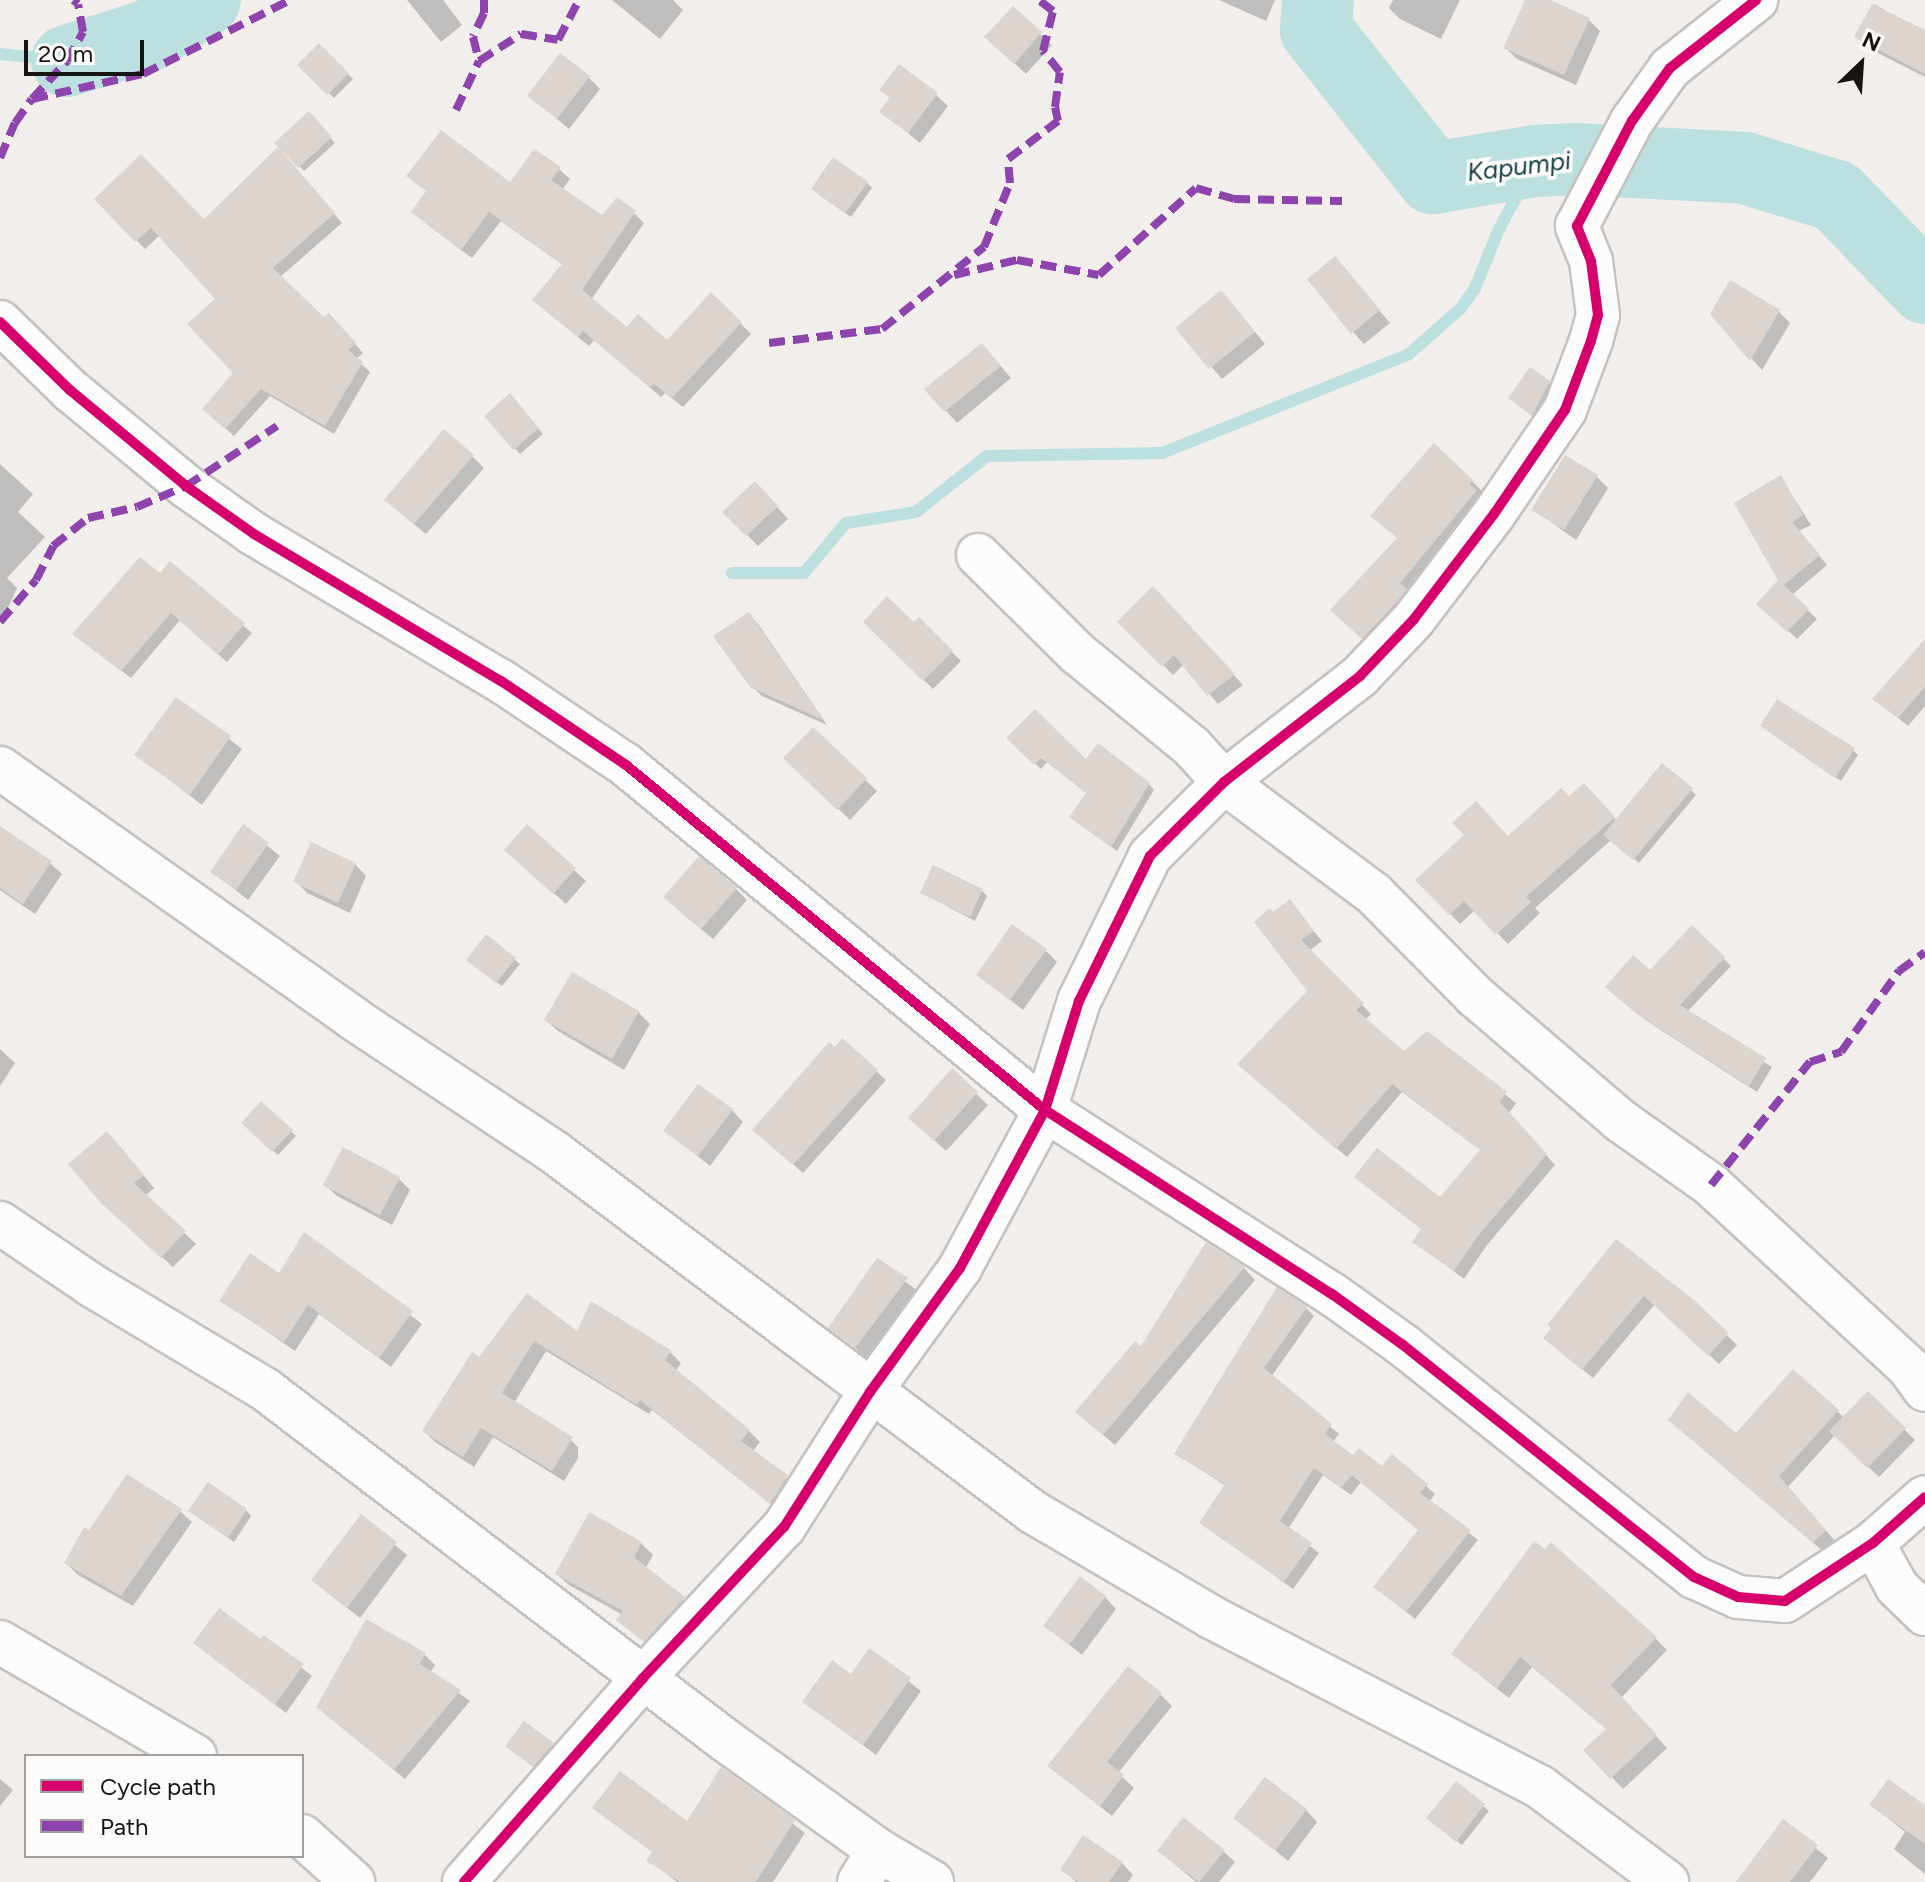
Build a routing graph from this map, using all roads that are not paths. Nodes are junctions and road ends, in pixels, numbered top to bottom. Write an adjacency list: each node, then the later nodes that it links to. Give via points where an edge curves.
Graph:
1 (1756, 0): 5 (street, via 1670,68 1632,121 1577,226 1591,261 1598,315 1565,410 1414,619 1360,676)
2 (0, 322): 6 (street, via 70,390 186,486 254,534 501,681 626,765)
3 (978, 555): 5 (street, via 1077,653 1191,746)
4 (0, 768): 9 (street, via 354,1019 554,1152)
5 (1224, 782): 6 (street, via 1150,856 1079,1001); 8 (street, via 1374,894 1475,996 1621,1121 1711,1185 1909,1368)
6 (1045, 1110): 9 (street, via 960,1268); 11 (street, via 1391,1336 1694,1577 1738,1597 1785,1601)
7 (0, 1223): 14 (street, via 266,1390)
8 (1925, 1390)
9 (870, 1392): 14 (street, via 784,1527); 21 (street, via 1033,1512 1211,1617 1540,1787)
10 (1925, 1497): 11 (street)
11 (1873, 1543): 12 (street, via 1897,1587)
12 (1925, 1614)
13 (0, 1642): 15 (street)
14 (643, 1678): 17 (street); 19 (street)
15 (192, 1754)
16 (304, 1838): 18 (street)
17 (869, 1866): 20 (street)
18 (353, 1882)
19 (464, 1882)
20 (932, 1882)
21 (1667, 1882)

